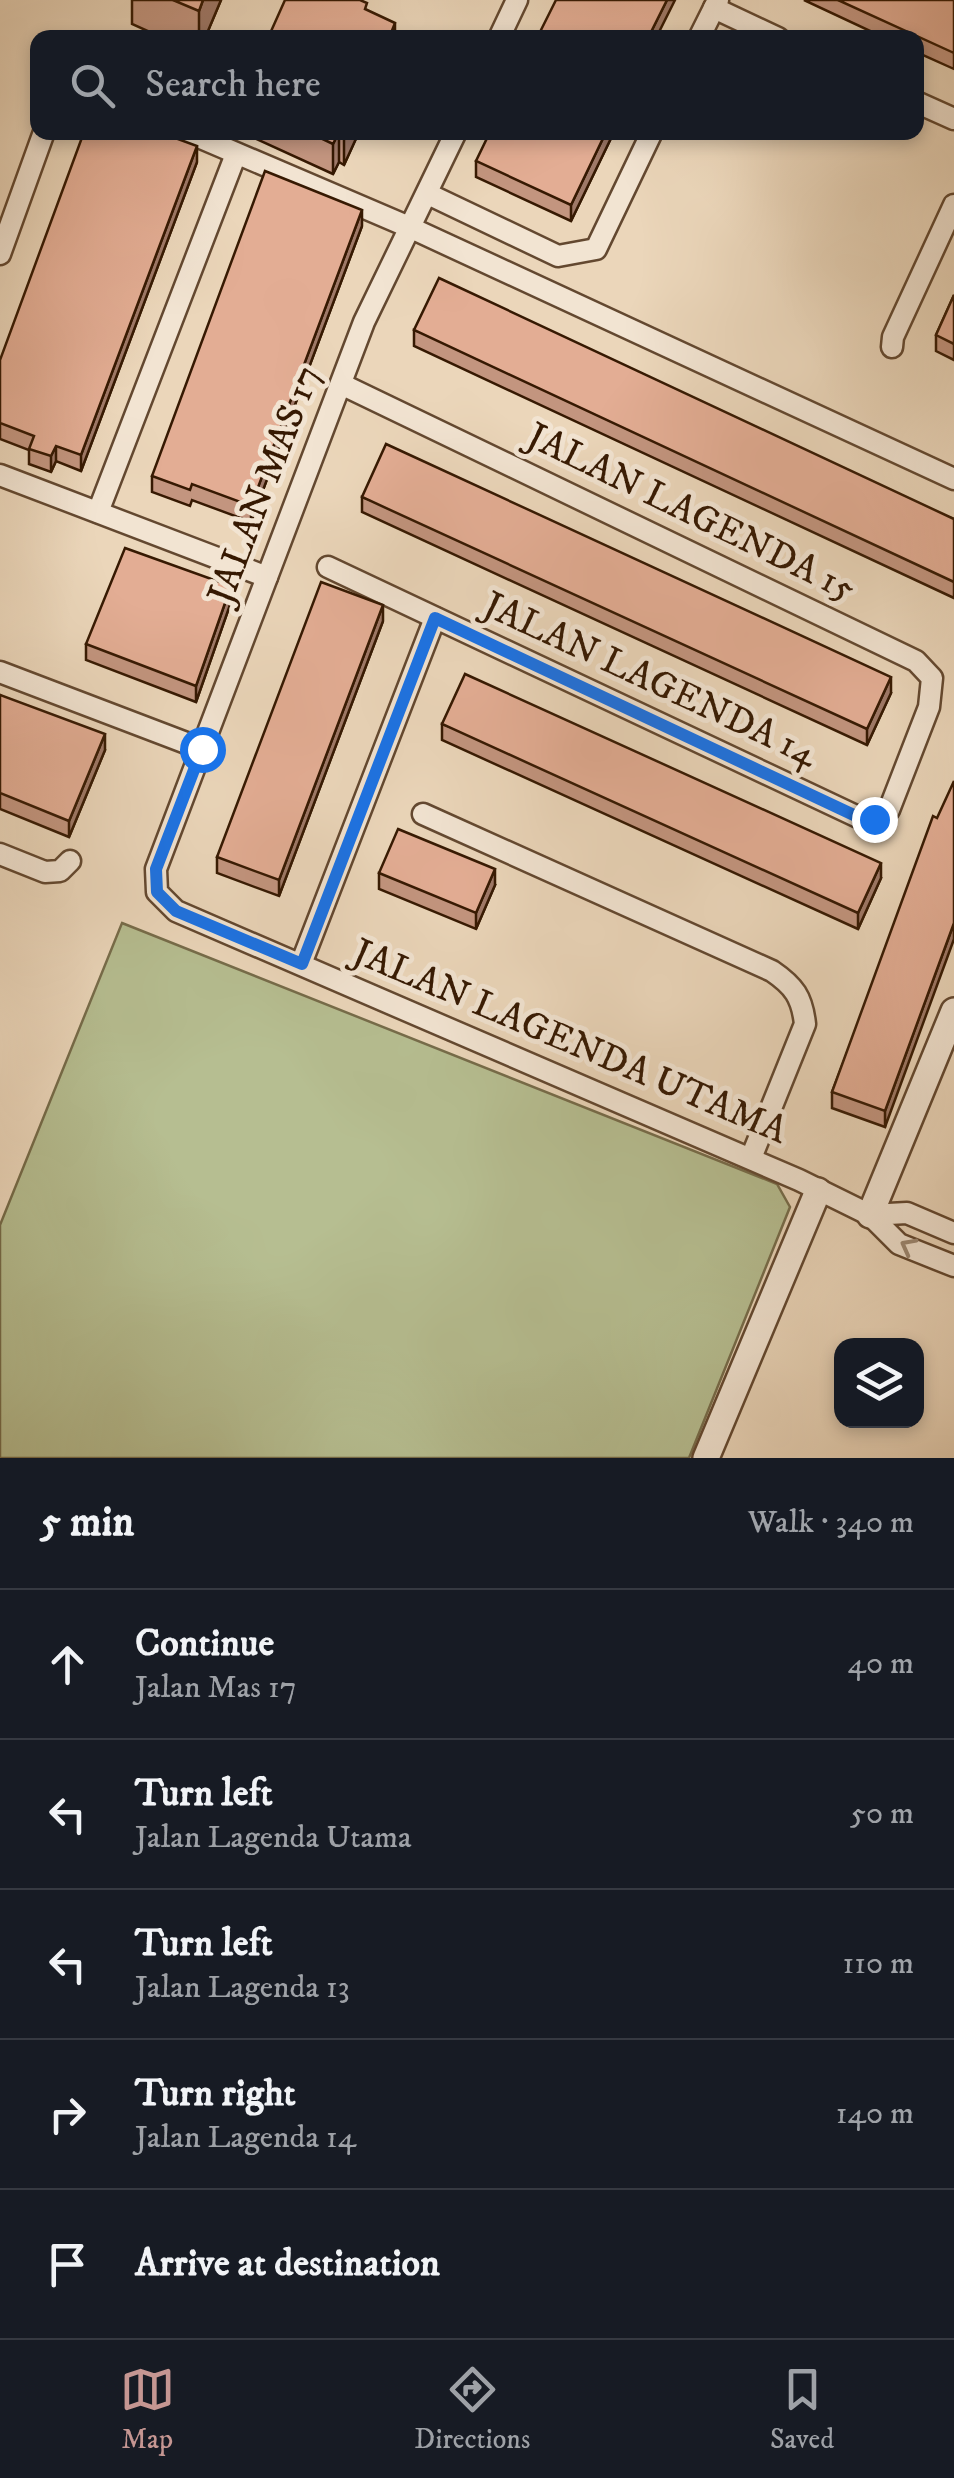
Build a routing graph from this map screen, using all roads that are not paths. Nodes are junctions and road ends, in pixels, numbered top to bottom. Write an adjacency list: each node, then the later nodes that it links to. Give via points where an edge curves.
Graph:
1 (516, 0): 3 (street)
2 (716, 4): 4 (street); 5 (street)
3 (503, 30)
4 (703, 30)
5 (763, 30)
6 (924, 106): 7 (street)
7 (954, 119)
8 (41, 140): 16 (street)
9 (205, 140): 12 (street)
10 (452, 140): 13 (street, JALAN MAS 17)
11 (648, 140): 13 (street, via 596,249 558,256)
12 (236, 154): 15 (street); 21 (street)
13 (428, 194): 15 (street, JALAN MAS 17)
14 (954, 205): 17 (street)
15 (409, 227): 18 (street, JALAN MAS 17); 20 (street)
16 (0, 254)
17 (892, 347)
18 (341, 384): 23 (street, JALAN MAS 17); 27 (street, JALAN LAGENDA 15, via 916,661 932,678 929,707)
19 (0, 475): 21 (street)
20 (954, 479)
21 (98, 512): 23 (street)
22 (328, 567): 24 (street, JALAN LAGENDA 14)
23 (267, 577): 26 (street, JALAN MAS 17)
24 (435, 618): 27 (street, JALAN LAGENDA 14, via 858,817 874,819 889,810); 32 (street)
25 (0, 672): 26 (street)
26 (202, 749): 31 (street, JALAN MAS 17)
27 (910, 755)
28 (423, 814): 34 (street, via 793,986 805,1024)
29 (0, 854): 30 (street, via 44,872)
30 (70, 862)
31 (156, 869): 32 (street, JALAN LAGENDA UTAMA, via 157,892 176,911)
32 (302, 964): 34 (street, JALAN LAGENDA UTAMA)
33 (954, 1012): 36 (street)
34 (751, 1158): 35 (street, JALAN LAGENDA UTAMA)
35 (818, 1191): 36 (street, JALAN LAGENDA UTAMA); 39 (street)
36 (870, 1215): 37 (street, JALAN LAGENDA UTAMA, via 907,1213); 38 (street, JALAN LAGENDA UTAMA, one-way to 36, via 899,1244)
37 (954, 1234)
38 (954, 1266)
39 (706, 1458)

